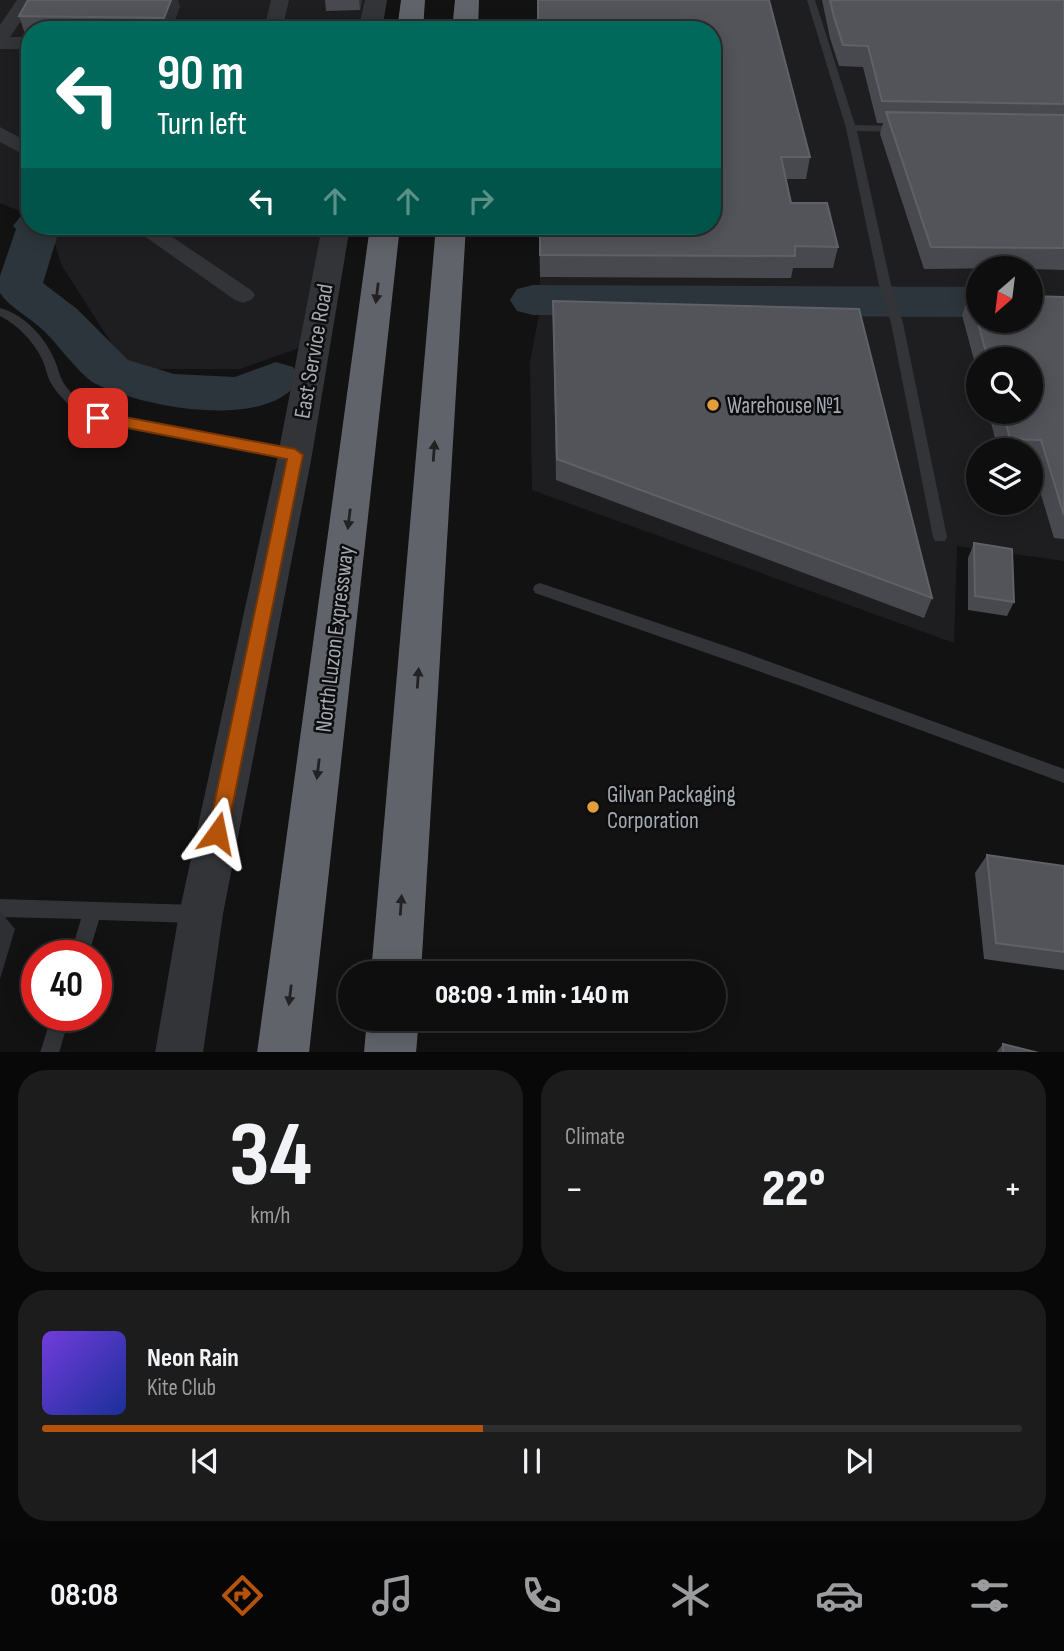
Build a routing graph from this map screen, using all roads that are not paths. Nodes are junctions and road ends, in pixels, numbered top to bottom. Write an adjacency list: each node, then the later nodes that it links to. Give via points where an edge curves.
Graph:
1 (26, 0): 11 (street)
2 (280, 0): 7 (street)
3 (376, 0): 8 (street)
4 (413, 0): 9 (highway)
5 (467, 0): 10 (highway)
6 (811, 0): 13 (lane)
7 (275, 21)
8 (372, 21)
9 (411, 21)
10 (466, 21)
11 (0, 41): 12 (street)
12 (21, 42)
13 (851, 128): 14 (lane); 24 (lane)
14 (904, 129)
15 (0, 133): 16 (street)
16 (21, 146)
17 (154, 235): 21 (street)
18 (333, 235): 23 (street, East Service Road)
19 (384, 235): 36 (highway, North Luzon Expressway, one-way to 36)
20 (450, 235): 31 (highway, one-way to 20)
21 (243, 295)
22 (0, 312): 23 (lane, via 11,315 32,336 48,357 56,382 76,407 98,418)
23 (295, 455): 29 (street, East Service Road)
24 (940, 537)
25 (540, 589): 26 (lane, via 699,641)
26 (1064, 776)
27 (0, 908): 28 (lane)
28 (93, 910): 29 (lane); 30 (lane)
29 (201, 914): 35 (street, East Service Road)
30 (84, 940)
31 (397, 961)
32 (56, 1031): 34 (lane)
33 (392, 1031): 37 (highway)
34 (49, 1052)
35 (179, 1052)
36 (283, 1052)
37 (390, 1052)

